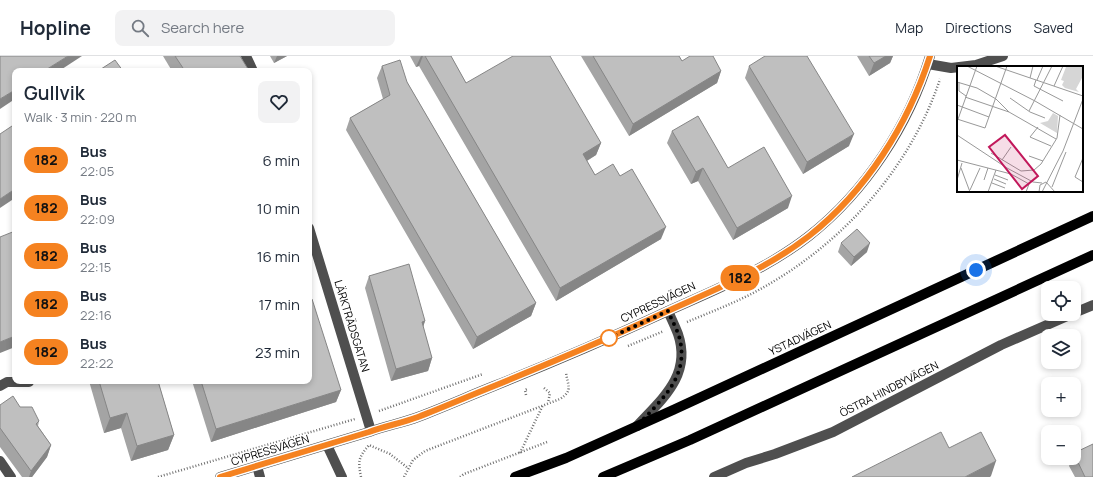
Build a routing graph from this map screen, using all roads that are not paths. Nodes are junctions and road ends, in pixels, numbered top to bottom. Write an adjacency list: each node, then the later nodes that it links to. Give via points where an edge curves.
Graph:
1 (246, 56): 6 (street)
2 (1004, 56): 4 (street)
3 (929, 60): 5 (street, via 951,68); 12 (street, CYPRESSVÄGEN, via 897,133 856,190 838,209 783,255)
4 (964, 66)
5 (957, 67)
6 (252, 68)
7 (1093, 216): 16 (main road, YSTADVÄGEN)
8 (312, 238): 17 (street, LÄRKTRÄDSGATAN)
9 (1093, 255): 26 (main road, via 690,440)
10 (1093, 305): 11 (street, ÖSTRA HINDBYVÄGEN)
11 (1081, 310)
12 (668, 311): 16 (street, via 682,350 681,366 664,397); 17 (street, CYPRESSVÄGEN, via 538,369 417,417)
13 (1057, 321): 27 (street, ÖSTRA HINDBYVÄGEN, via 1001,345 833,432)
14 (12, 382): 15 (street)
15 (0, 386)
16 (637, 426): 25 (main road, YSTADVÄGEN, via 566,458)
17 (371, 431): 18 (street, CYPRESSVÄGEN)
18 (327, 445): 20 (street, CYPRESSVÄGEN); 24 (street)
19 (0, 461): 21 (street)
20 (256, 466): 22 (street, CYPRESSVÄGEN); 23 (street)
21 (11, 477)
22 (220, 477)
23 (260, 477)
24 (342, 477)
25 (515, 477)
26 (603, 477)
27 (714, 477)

